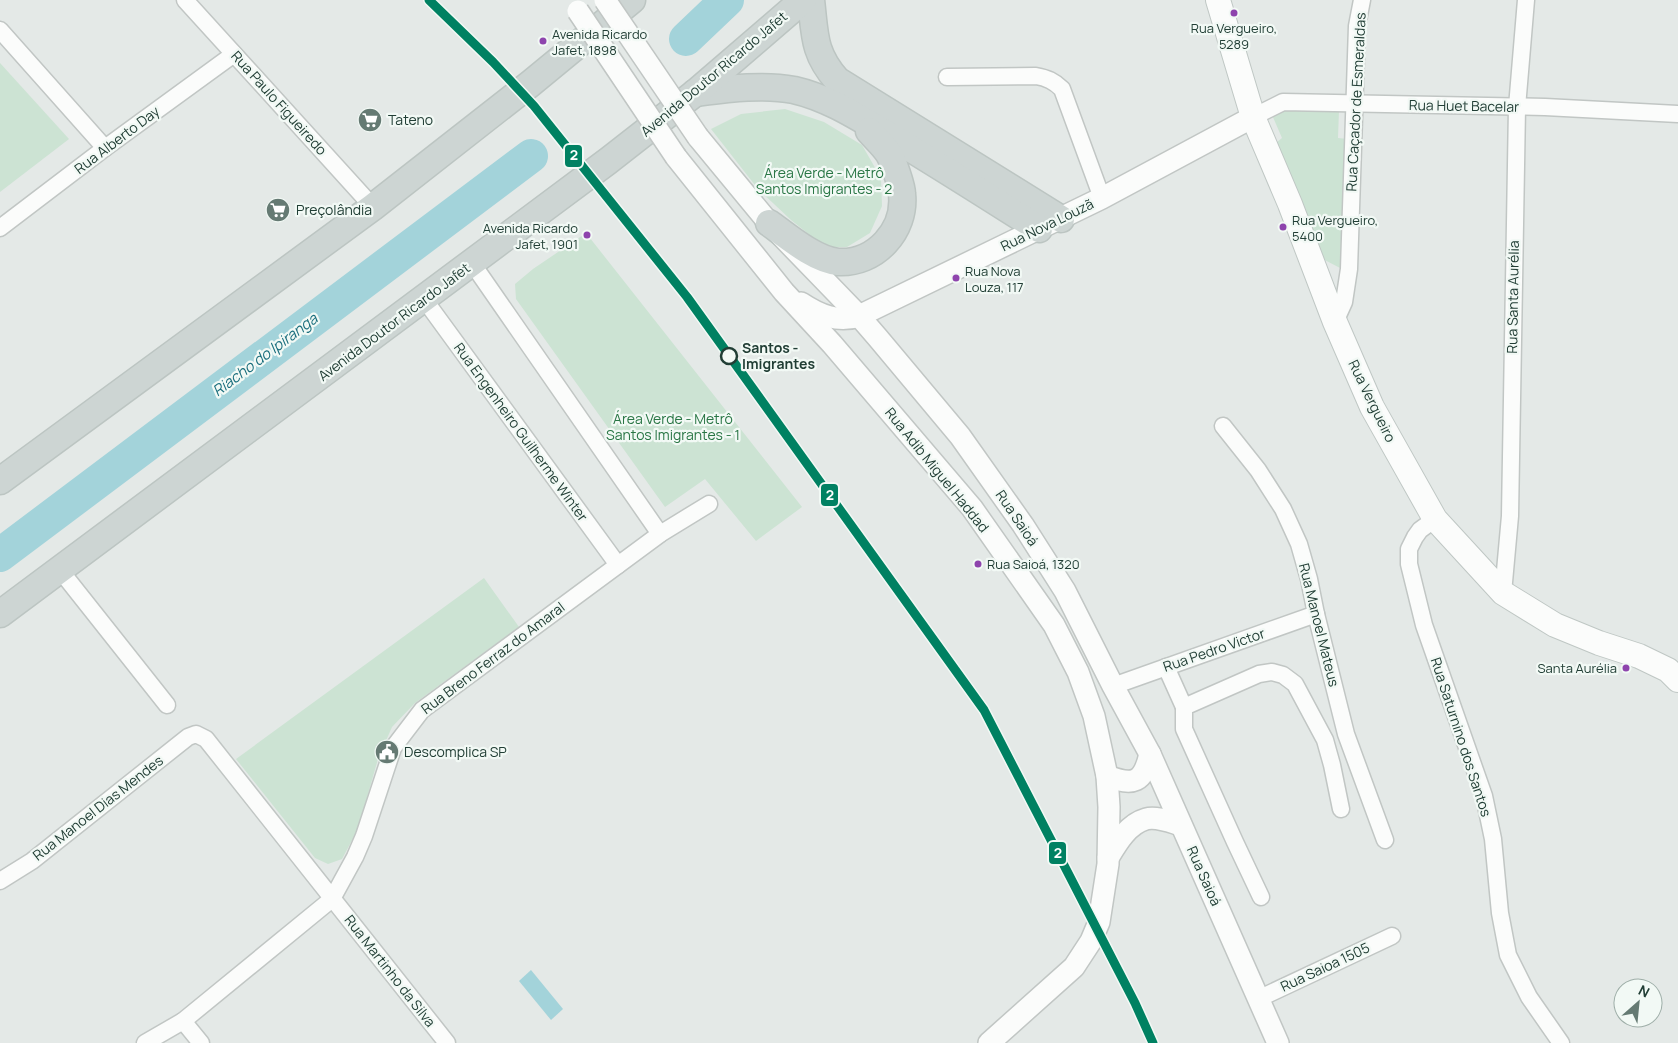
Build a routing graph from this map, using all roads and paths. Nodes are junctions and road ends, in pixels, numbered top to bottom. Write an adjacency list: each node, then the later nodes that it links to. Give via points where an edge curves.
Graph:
1 (185, 0): 11 (street, Rua Paulo Figueiredo)
2 (605, 0): 22 (street, Rua Saioá, bridge, via 698,137)
3 (632, 0): 21 (main road)
4 (803, 0): 13 (main road, Avenida Doutor Ricardo Jafet)
5 (811, 0): 23 (main road, via 818,51 826,68 837,80)
6 (1218, 0): 18 (main road, Rua Vergueiro)
7 (1362, 0): 14 (street, Rua Caçador de Esmeraldas, via 1357,26)
8 (1526, 0): 15 (street, Rua Santa Aurélia)
9 (574, 5): 26 (street, Rua Adib Miguel Haddad, bridge, via 676,157)
10 (0, 30): 19 (street)
11 (234, 54): 19 (street, Rua Alberto Day); 21 (street, Rua Paulo Figueiredo)
12 (947, 77): 20 (street, via 1036,76 1055,82 1062,89)
13 (695, 93): 17 (main road, via 754,88 794,90 827,101); 25 (main road, Avenida Doutor Ricardo Jafet)
14 (1354, 104): 15 (street, Rua Huet Bacelar); 18 (street, Rua Huet Bacelar, via 1283,102); 29 (street, Rua Caçador de Esmeraldas, via 1349,269 1344,302)
15 (1517, 107): 16 (street, Rua Huet Bacelar); 37 (street, Rua Santa Aurélia, via 1510,516)
16 (1678, 114)
17 (857, 117): 22 (main road, via 890,155 902,194 893,236 861,260 837,262 817,256); 23 (main road)
18 (1253, 117): 20 (street, Rua Nova Louzã); 29 (main road, Rua Vergueiro)
19 (105, 148): 24 (street, Rua Alberto Day)
20 (1102, 198): 23 (street, Rua Nova Louzã)
21 (373, 207): 31 (main road)
22 (768, 223): 28 (street, Rua Saioá)
23 (1050, 224): 28 (street, Rua Nova Louzã)
24 (0, 228)
25 (472, 263): 27 (main road, Avenida Doutor Ricardo Jafet); 34 (street)
26 (784, 292): 28 (street, Rua Nova Louzã, via 829,317 845,319); 47 (street, Rua Adib Miguel Haddad, via 972,508 1054,624 1078,672 1094,716)
27 (424, 299): 35 (street, Rua Engenheiro Guilherme Winter); 36 (main road, Avenida Doutor Ricardo Jafet)
28 (859, 316): 42 (street, Rua Saioá, via 960,436 1023,525 1065,591)
29 (1334, 322): 33 (main road, Rua Vergueiro, via 1372,406)
30 (1223, 426): 39 (street, Rua Manoel Mateus, via 1283,508 1299,544)
31 (0, 481)
32 (709, 504): 34 (street, Rua Breno Ferraz do Amaral)
33 (1435, 519): 37 (main road, Rua Vergueiro); 63 (street, Rua Saturnino dos Santos, via 1415,537 1409,549 1409,564 1424,625 1484,796 1508,955 1529,996)
34 (660, 534): 35 (street, Rua Breno Ferraz do Amaral)
35 (618, 565): 54 (street, Rua Breno Ferraz do Amaral, via 422,710 393,748 364,836)
36 (60, 570): 38 (main road, Avenida Doutor Ricardo Jafet); 43 (street)
37 (1503, 593): 41 (main road, Rua Vergueiro, via 1555,625 1639,656 1668,670)
38 (0, 614)
39 (1316, 614): 40 (street, Rua Pedro Victor); 50 (street, Rua Manoel Mateus, via 1346,734)
40 (1166, 667): 42 (street, Rua Pedro Victor); 44 (street)
41 (1678, 680)
42 (1112, 686): 46 (street, Rua Saioá)
43 (167, 705)
44 (1184, 706): 48 (street, via 1259,674 1272,672 1283,675 1295,684 1324,740); 53 (street, via 1184,729)
45 (196, 734): 52 (street, Rua Manoel Dias Mendes, via 188,737 32,861); 54 (street, Rua Martinho da Silva, via 206,739)
46 (1150, 754): 47 (street, via 1141,778 1129,782); 49 (street, Rua Saioá)
47 (1107, 776): 51 (street, Rua Adib Miguel Haddad)
48 (1341, 809)
49 (1181, 825): 51 (street, via 1146,818 1131,827); 56 (street, Rua Saioá)
50 (1385, 840)
51 (1108, 858): 61 (street, Rua Adib Miguel Haddad, via 1099,922 1083,956)
52 (0, 882)
53 (1261, 897)
54 (332, 899): 57 (street, Rua Breno Ferraz do Amaral); 60 (street, Rua Martinho da Silva)
55 (1392, 936): 56 (street, Rua Saioa 1505)
56 (1258, 999): 62 (street, Rua Saioá)
57 (183, 1021): 58 (street, Rua Breno Ferraz do Amaral); 59 (street)
58 (146, 1043)
59 (201, 1043)
60 (447, 1043)
61 (990, 1043)
62 (1278, 1043)
63 (1561, 1043)

